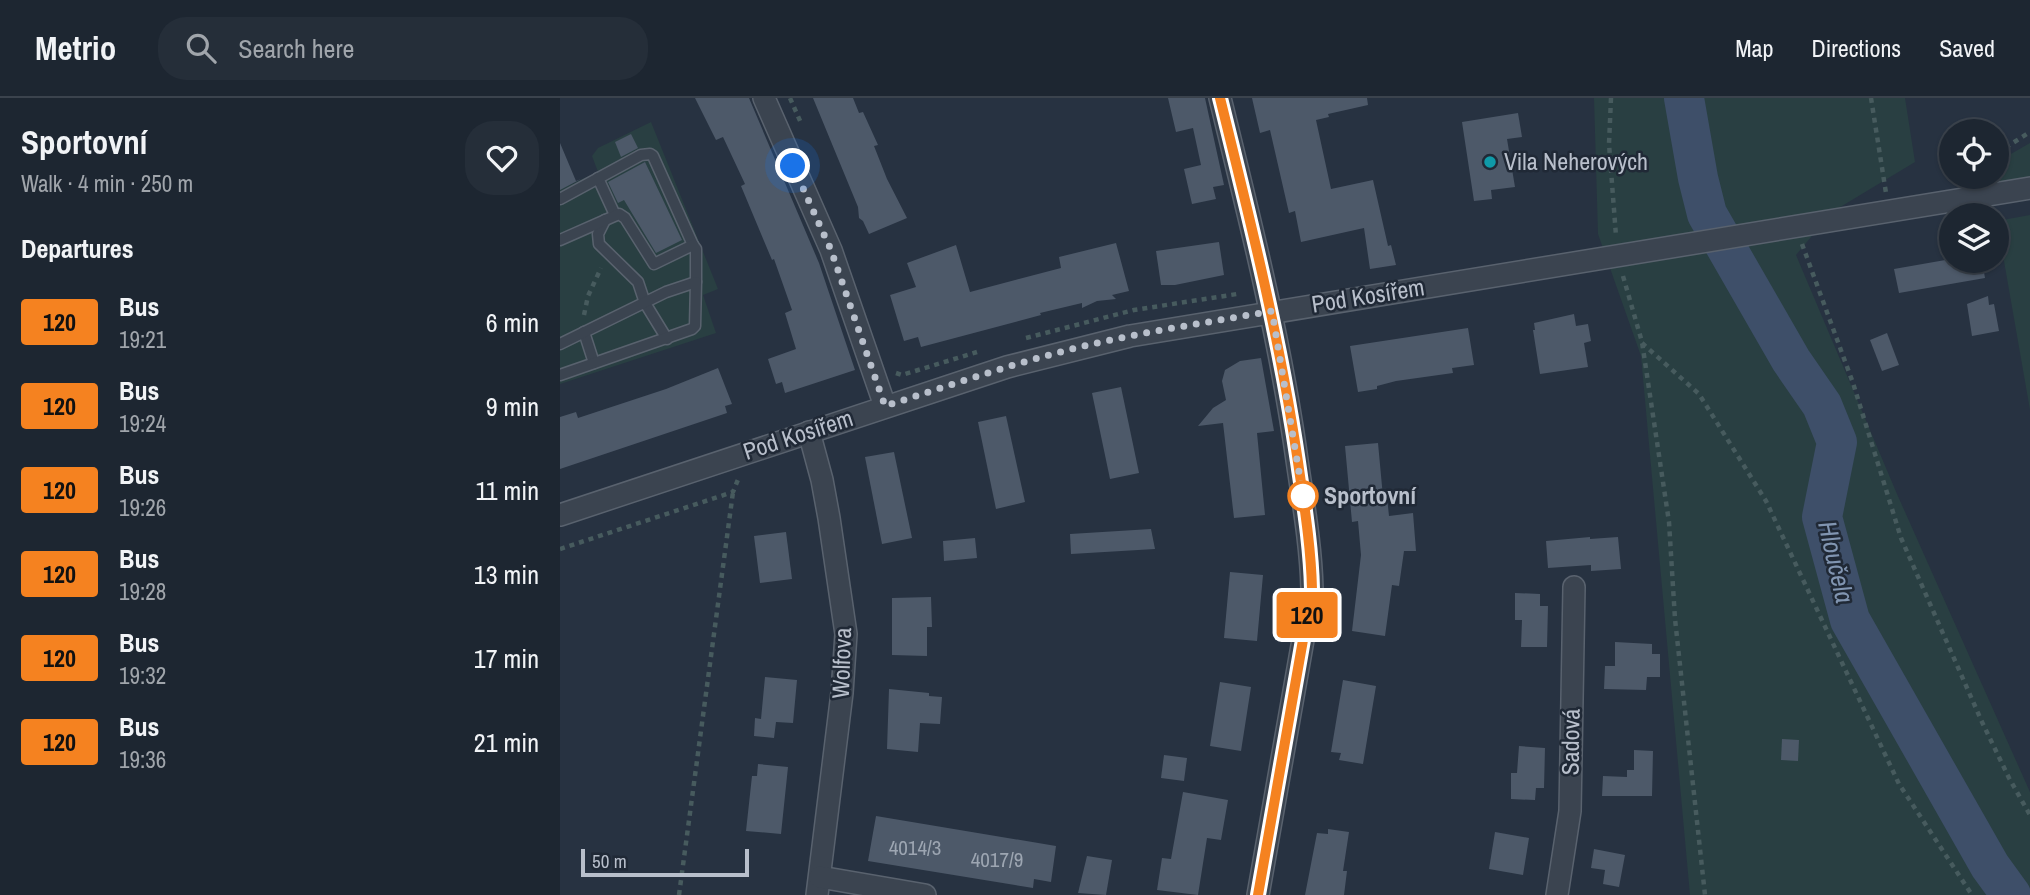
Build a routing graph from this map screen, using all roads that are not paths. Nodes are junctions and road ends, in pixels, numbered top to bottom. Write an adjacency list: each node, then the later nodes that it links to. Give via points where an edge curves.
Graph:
1 (764, 98): 19 (street, via 831,250)
2 (1220, 98): 13 (street)
3 (598, 178): 5 (lane); 6 (lane); 10 (lane, via 641,155 653,156)
4 (2030, 188): 13 (street, Pod Kosířem)
5 (560, 199)
6 (611, 217): 7 (lane); 9 (lane, via 598,234); 10 (lane, via 625,218 654,264)
7 (576, 233): 8 (lane); 9 (lane)
8 (560, 240)
9 (599, 244): 12 (lane, via 638,282)
10 (693, 245): 11 (lane)
11 (696, 282): 12 (lane); 15 (lane, via 694,328)
12 (645, 303): 14 (lane); 15 (lane)
13 (1272, 311): 19 (street, Pod Kosířem, via 1077,348); 25 (street, via 1296,448 1312,589)
14 (584, 332): 16 (lane); 17 (lane)
15 (667, 338): 17 (lane)
16 (560, 344)
17 (594, 363): 18 (lane)
18 (560, 375)
19 (885, 406): 20 (street, Pod Kosířem)
20 (809, 432): 21 (street, Pod Kosířem); 23 (street, Wolfova, via 829,518 846,634)
21 (560, 514)
22 (1574, 587): 26 (street, Sadová, via 1570,811)
23 (818, 886): 24 (street)
24 (925, 895)
25 (1258, 895)
26 (1557, 895)

